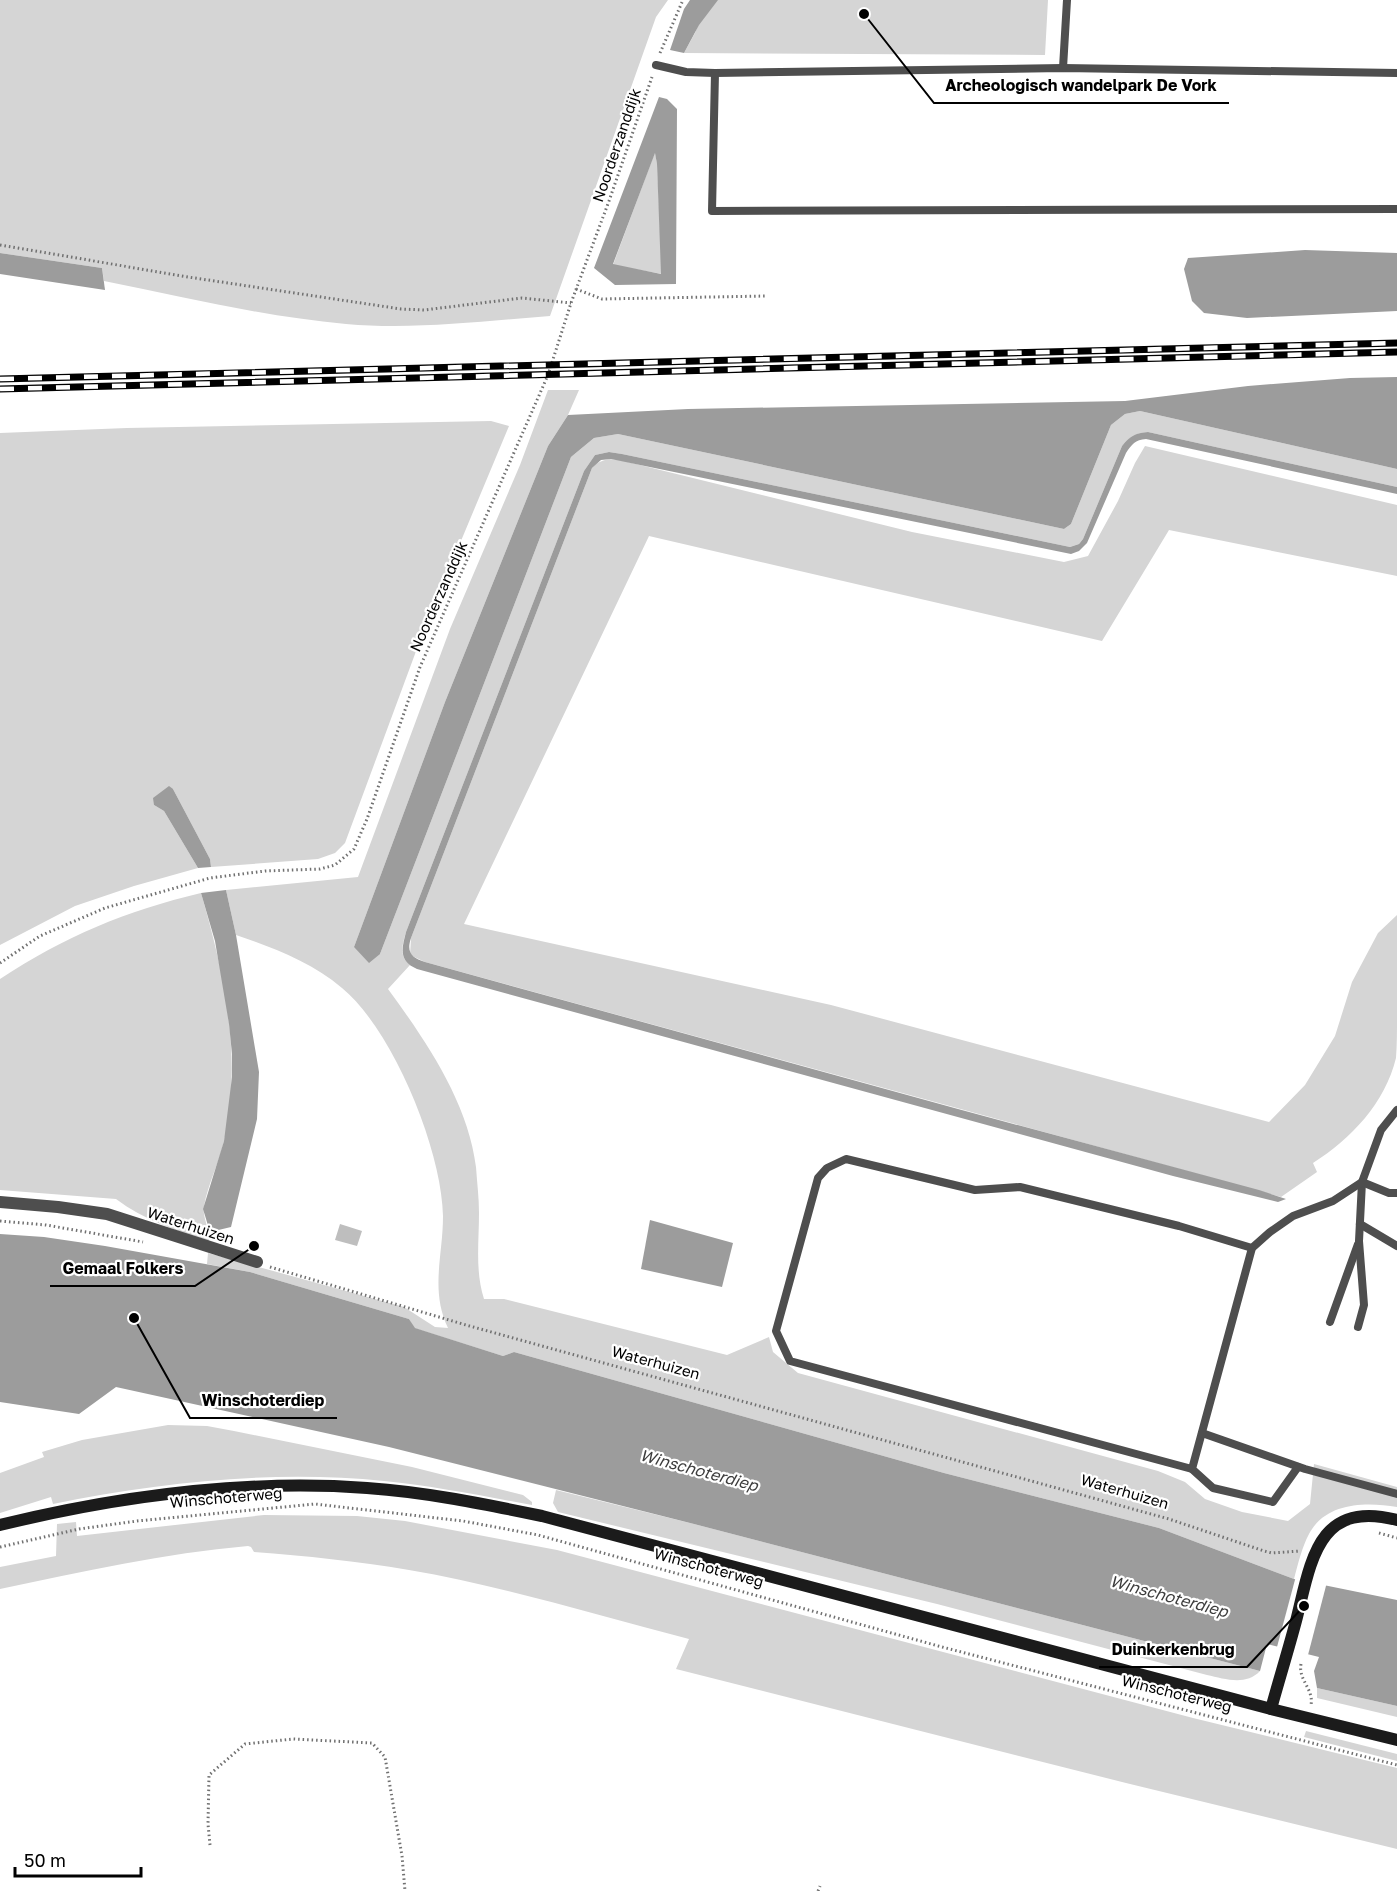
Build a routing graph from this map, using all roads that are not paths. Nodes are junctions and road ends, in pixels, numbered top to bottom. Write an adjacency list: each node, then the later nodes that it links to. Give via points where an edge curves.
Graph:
1 (1067, 0): 3 (lane)
2 (656, 65): 4 (lane)
3 (1063, 68): 4 (lane); 5 (lane)
4 (715, 73): 6 (lane, via 712,211)
5 (1397, 73)
6 (1397, 209)
7 (1397, 1110): 8 (lane, via 1381,1130)
8 (1362, 1182): 9 (lane); 11 (lane); 14 (lane, via 1333,1201 1293,1216)
9 (1397, 1193)
10 (0, 1202): 15 (street, Waterhuizen, via 107,1214)
11 (1360, 1224): 12 (lane); 13 (lane)
12 (1359, 1240): 16 (lane); 17 (lane, via 1364,1305)
13 (1397, 1246)
14 (1252, 1248): 18 (lane); 20 (lane, via 1020,1187 975,1190 846,1159 827,1168 818,1178 776,1331 790,1361)
15 (257, 1262)
16 (1330, 1322)
17 (1358, 1327)
18 (1202, 1433): 19 (lane); 20 (lane)
19 (1298, 1467): 20 (lane, via 1273,1502 1213,1488); 21 (lane)
20 (1191, 1469)
21 (1397, 1494)
22 (1397, 1520): 24 (main road, via 1365,1515 1343,1522 1308,1556 1289,1649)
23 (0, 1525): 24 (main road, Winschoterweg, via 117,1501 258,1486 365,1488 429,1494 542,1516)
24 (1270, 1709): 25 (main road, Winschoterweg)
25 (1397, 1740)

